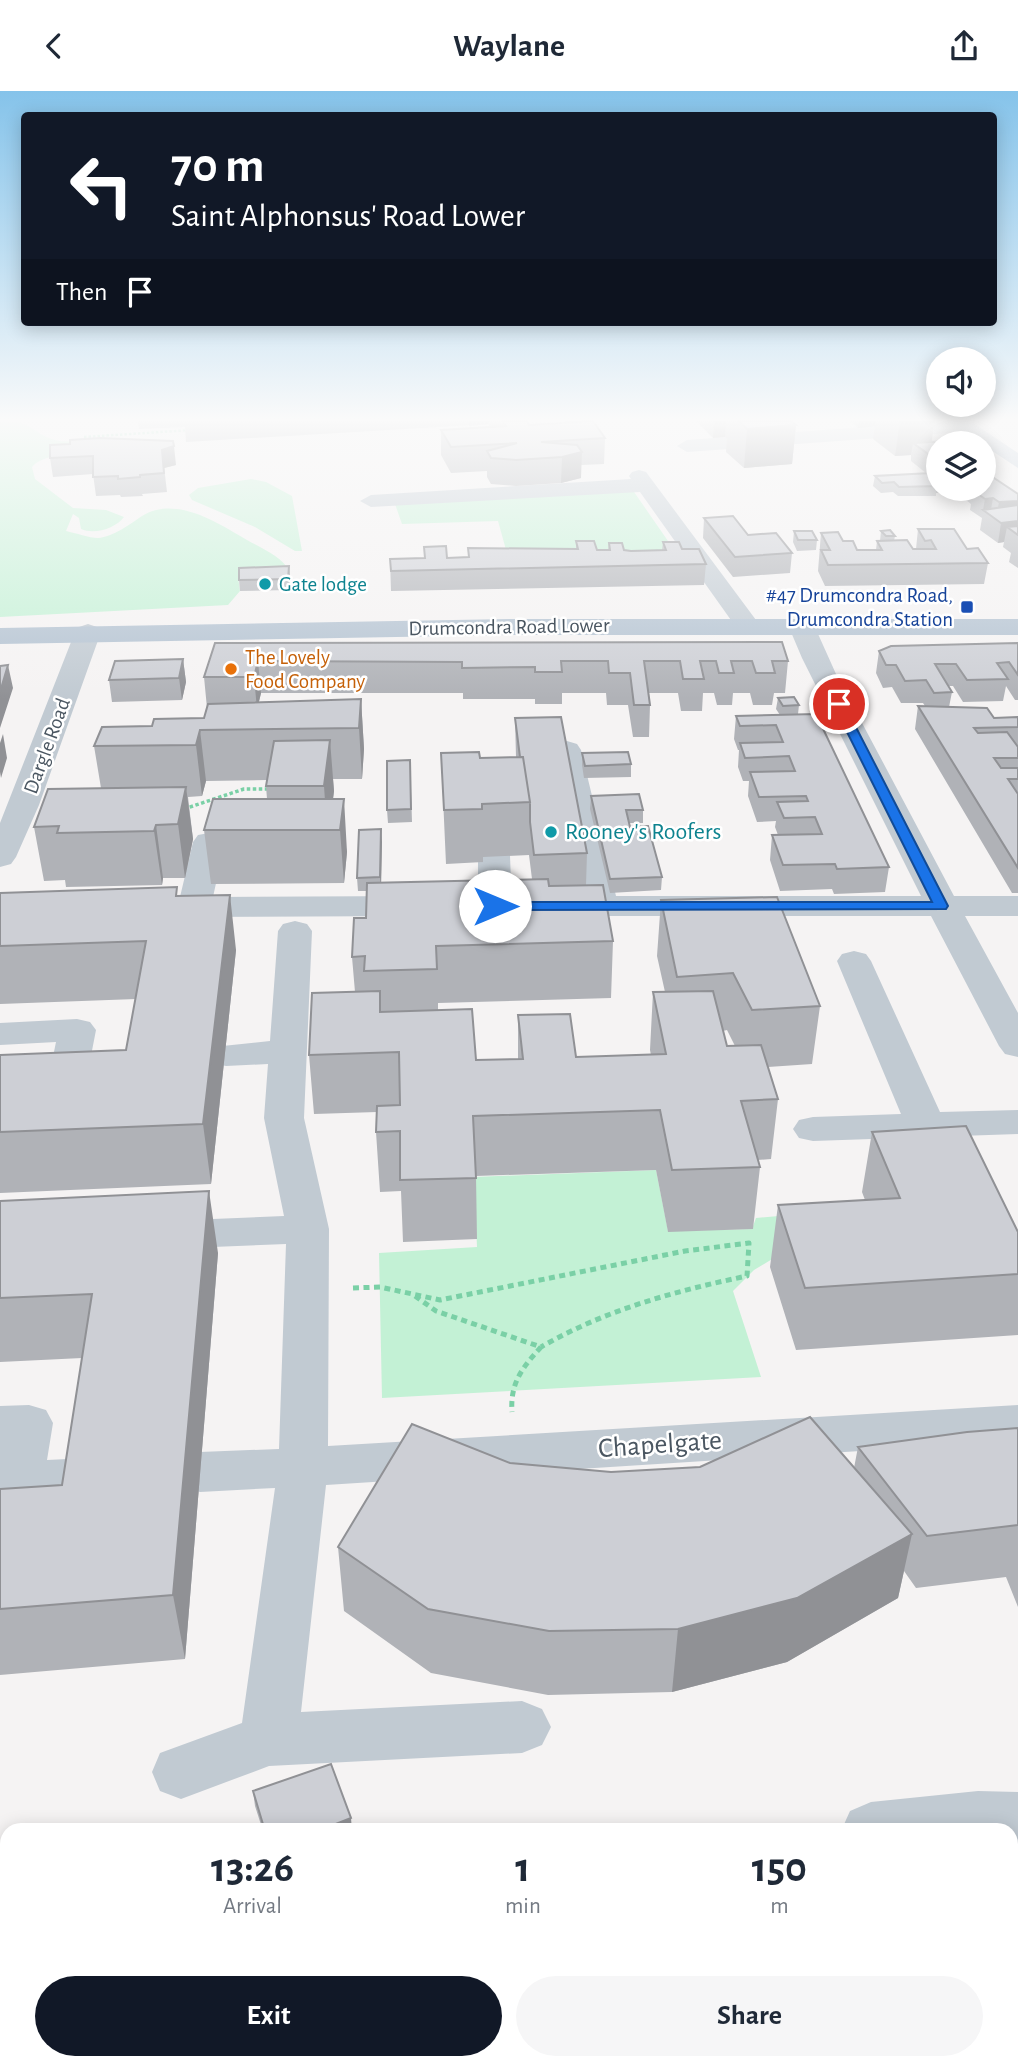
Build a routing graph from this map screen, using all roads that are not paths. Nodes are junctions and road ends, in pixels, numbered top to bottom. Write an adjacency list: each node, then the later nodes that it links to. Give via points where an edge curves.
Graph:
1 (666, 513): 2 (street)
2 (747, 625): 3 (main road, Drumcondra Road Lower); 5 (main road, Drumcondra Road Lower)
3 (801, 625): 4 (main road, Drumcondra Road Lower); 15 (street, via 811,654)
4 (1018, 627)
5 (88, 632): 6 (main road, Drumcondra Road Lower); 8 (street, Dargle Road)
6 (0, 636)
7 (567, 750): 14 (street)
8 (32, 784): 9 (street); 12 (street, Dargle Road)
9 (0, 786)
10 (209, 842): 18 (street)
11 (494, 856): 13 (street)
12 (0, 857)
13 (472, 906): 14 (street); 18 (street)
14 (602, 906): 15 (street)
15 (941, 906): 16 (street); 22 (street)
16 (1018, 906)
17 (153, 907): 18 (street)
18 (194, 907)
19 (295, 931): 23 (street)
20 (854, 961): 29 (street)
21 (0, 1034): 26 (street, via 77,1030)
22 (1018, 1046)
23 (288, 1051): 24 (street); 31 (street, via 284,1118)
24 (226, 1055)
25 (107, 1061): 26 (street)
26 (70, 1063): 27 (street, via 64,1097)
27 (0, 1100)
28 (1018, 1122): 29 (street)
29 (925, 1124): 30 (street)
30 (813, 1129)
31 (308, 1229): 32 (street); 35 (street)
32 (121, 1237)
33 (1018, 1423): 35 (street, Chapelgate)
34 (0, 1425): 38 (street, via 29,1423)
35 (303, 1467): 36 (street, Chapelgate); 41 (street)
36 (200, 1472)
37 (88, 1478): 38 (street)
38 (18, 1481): 39 (street, via 8,1540)
39 (0, 1541)
40 (522, 1727): 41 (street)
41 (269, 1740): 42 (street)
42 (181, 1772)
43 (1018, 1820): 44 (street)
44 (942, 1823)

